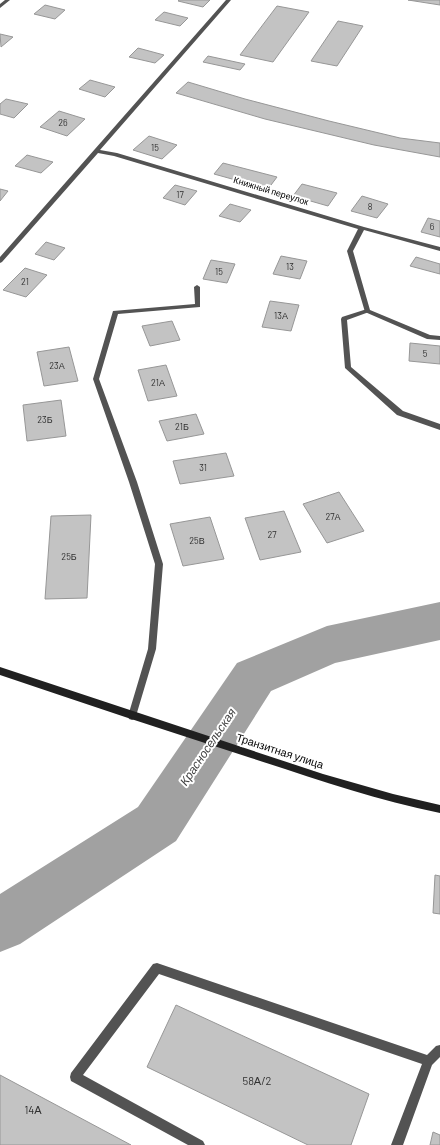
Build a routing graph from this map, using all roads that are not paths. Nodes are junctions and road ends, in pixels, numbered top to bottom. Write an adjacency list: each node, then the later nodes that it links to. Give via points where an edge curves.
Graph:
1 (8, 0): 3 (street)
2 (228, 0): 4 (street)
3 (0, 7)
4 (96, 151): 5 (street, Книжный переулок, via 115,154); 7 (street)
5 (362, 228): 6 (street, Книжный переулок); 9 (street, via 350,251)
6 (440, 249)
7 (0, 261)
8 (197, 287): 13 (street, via 198,306 115,312 96,379 159,564 152,649)
9 (367, 311): 10 (street, via 429,337); 11 (street, via 344,319 348,368 400,413)
10 (440, 338)
11 (440, 428)
12 (0, 670): 13 (main road, Транзитная улица)
13 (132, 716): 14 (main road, Транзитная улица, via 310,774)
14 (440, 809)
15 (440, 1050): 16 (street)
16 (428, 1061): 17 (street, via 157,968 75,1077); 18 (street)
17 (199, 1145)
18 (397, 1145)

